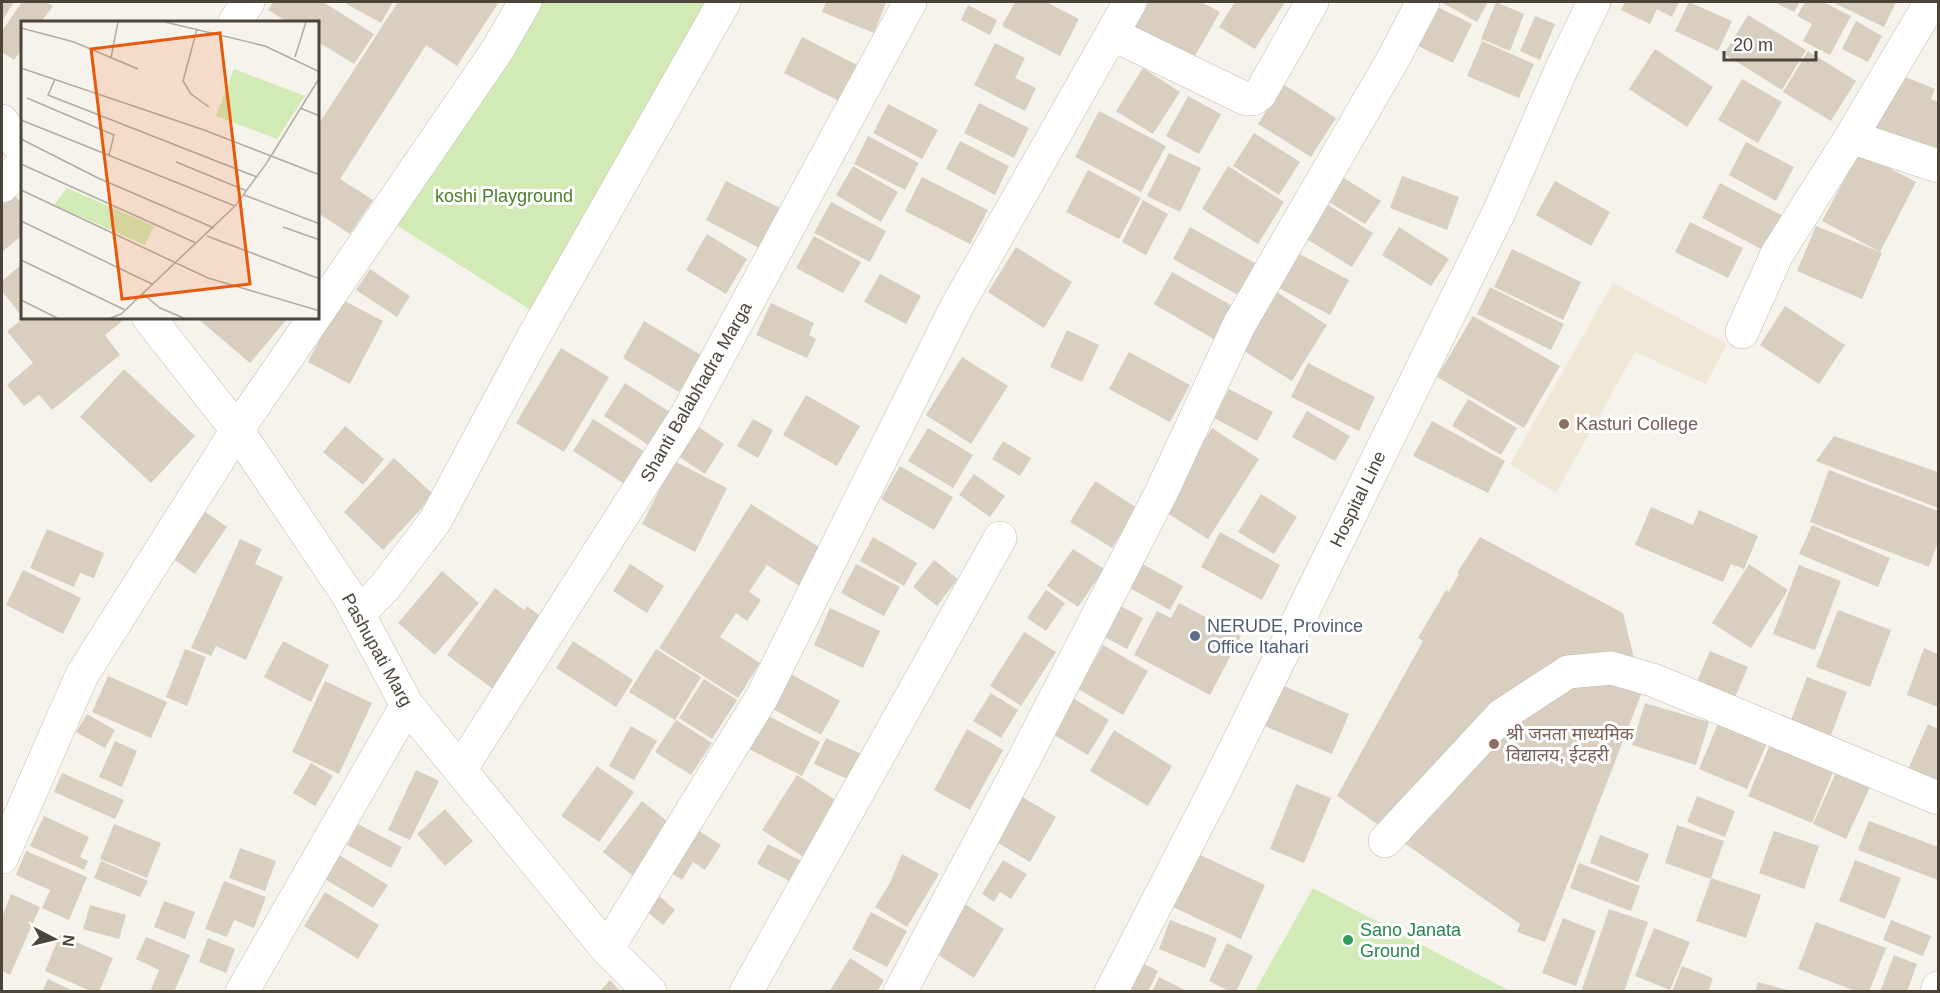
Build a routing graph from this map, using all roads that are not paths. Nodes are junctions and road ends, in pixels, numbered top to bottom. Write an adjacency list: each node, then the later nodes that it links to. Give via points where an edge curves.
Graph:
1 (248, 2): 10 (street)
2 (525, 2): 18 (street, via 498,49)
3 (724, 2): 24 (street, via 534,336 435,521 385,587)
4 (910, 2): 26 (street, Shanti Balabhadra Marga, via 686,416)
5 (1130, 2): 11 (street)
6 (1312, 2): 11 (street, via 1260,94 1253,99)
7 (1423, 2): 34 (street, via 1239,325 1162,490)
8 (1594, 2): 35 (street, Hospital Line, via 1495,220 1217,786)
9 (1931, 2): 13 (street)
10 (236, 21)
11 (1112, 34): 30 (street, via 956,308 761,699)
12 (2, 121): 14 (street)
13 (1851, 137): 16 (street); 21 (street, via 1777,254)
14 (21, 149)
15 (21, 166): 17 (street)
16 (1938, 166)
17 (2, 186)
18 (320, 309)
19 (151, 320): 22 (street, Pashupati Marg)
20 (313, 320): 22 (street)
21 (1742, 332)
22 (237, 430): 24 (street, Pashupati Marg); 29 (street, via 82,675)
23 (1000, 538): 33 (street)
24 (358, 614): 25 (street, Pashupati Marg)
25 (407, 705): 26 (street, Pashupati Marg); 31 (street)
26 (460, 770): 30 (street, Pashupati Marg)
27 (1938, 798): 28 (street, via 1653,680 1611,668 1568,672 1502,716)
28 (1385, 841)
29 (2, 857)
30 (607, 949): 32 (street, Pashupati Marg)
31 (242, 992)
32 (650, 992)
33 (746, 992)
34 (900, 992)
35 (1111, 992)

